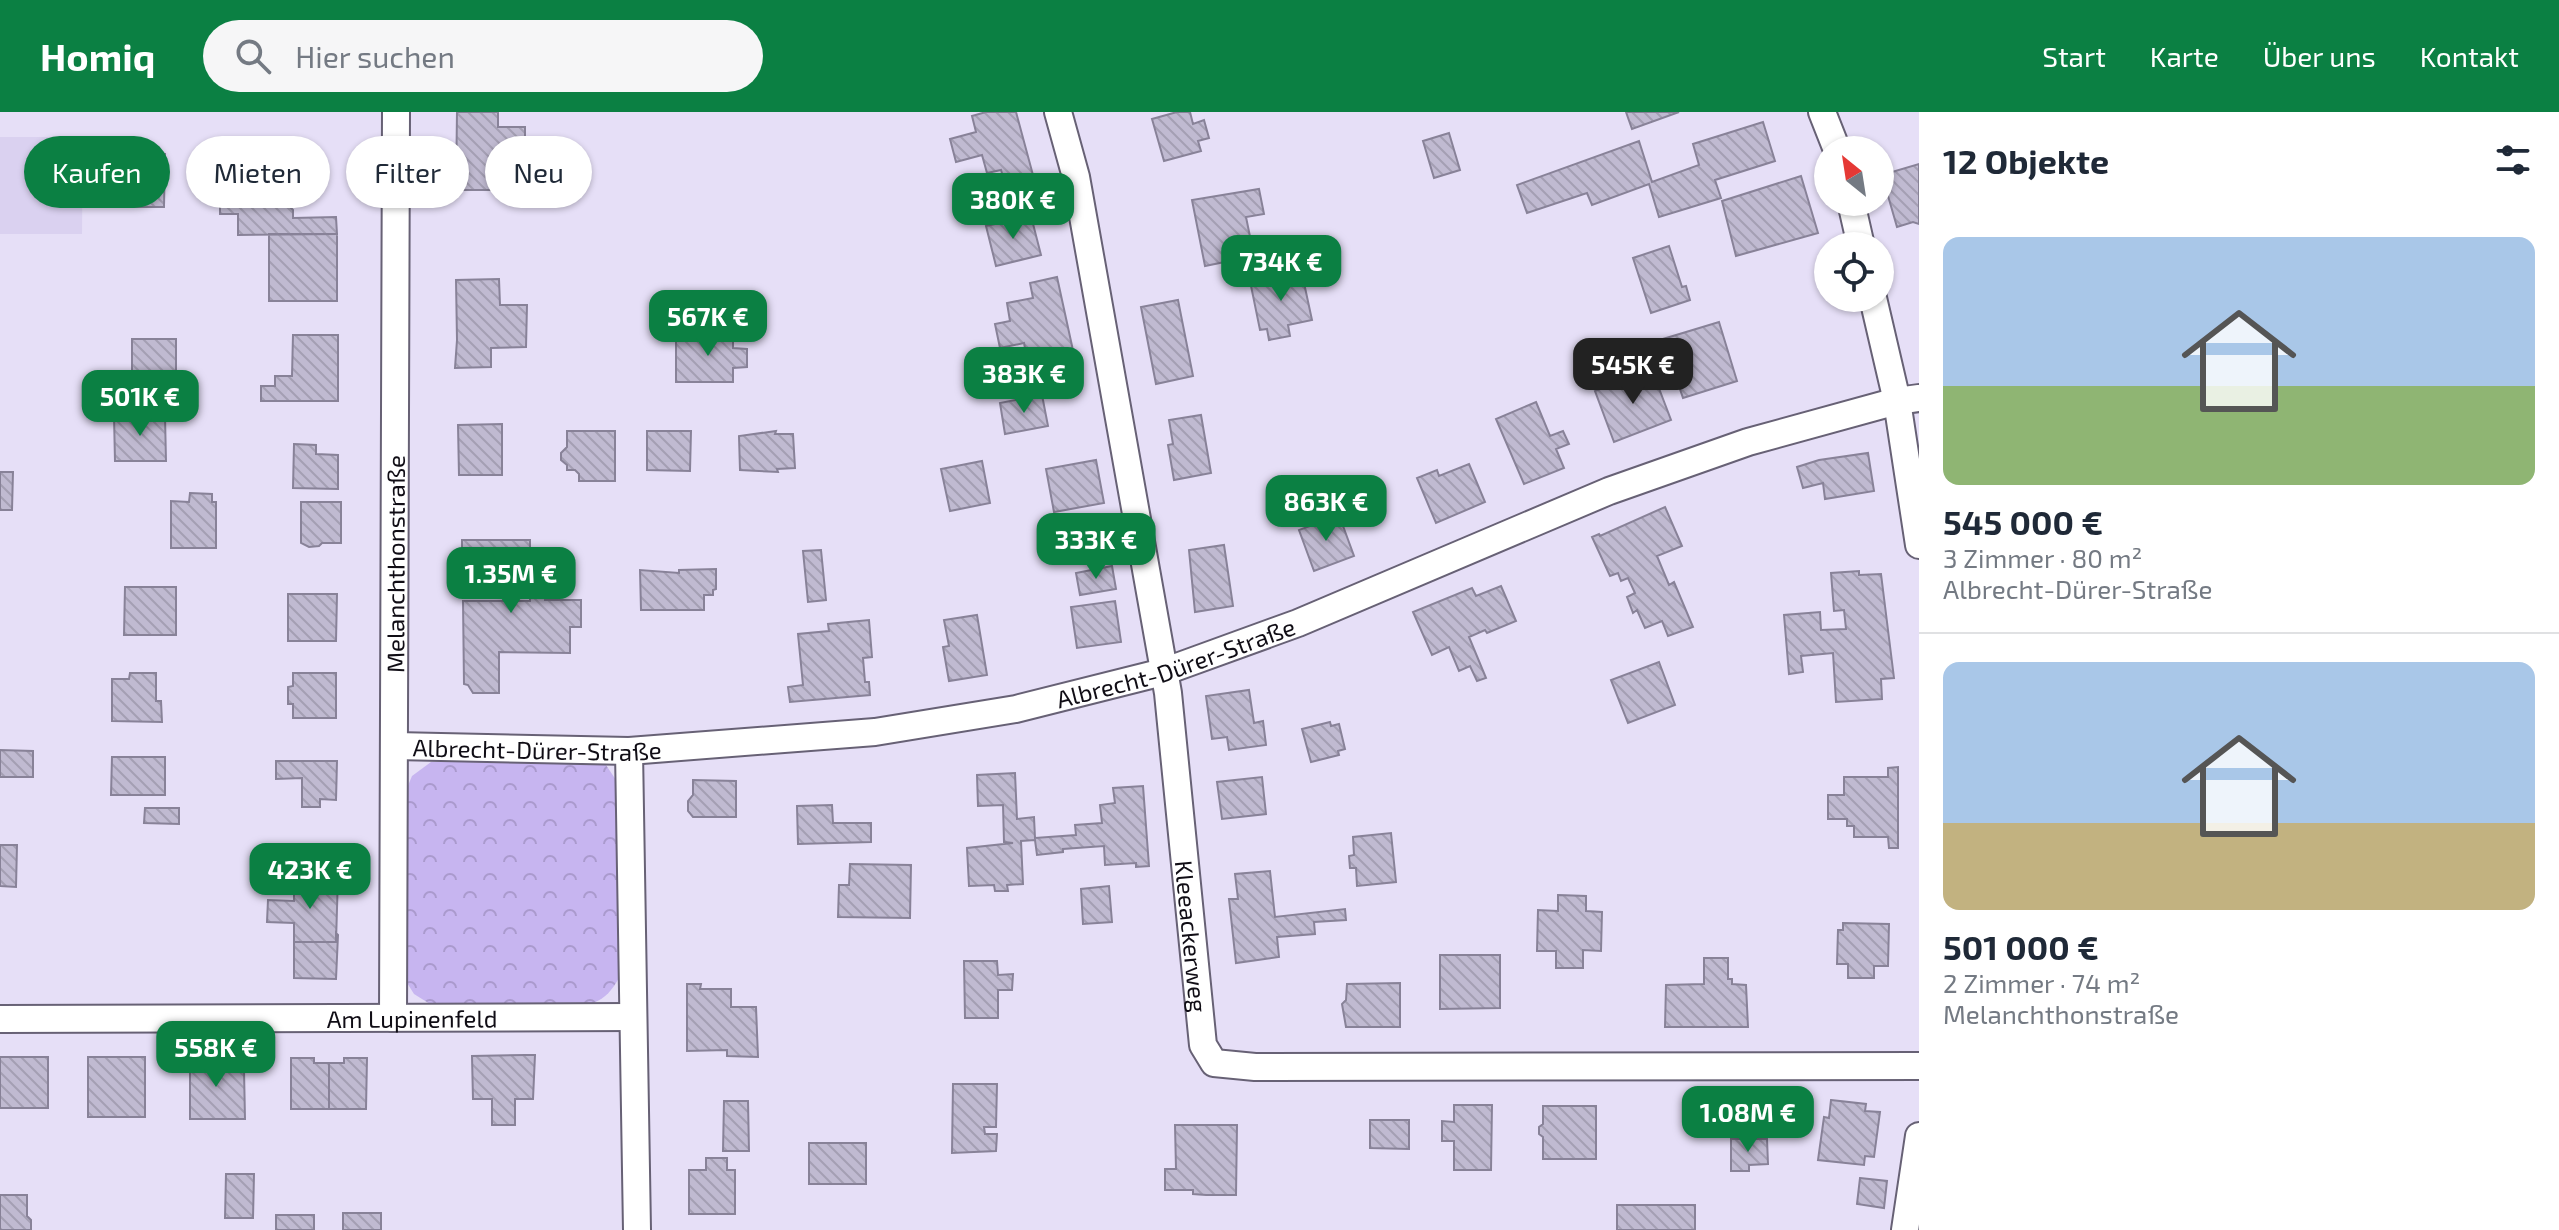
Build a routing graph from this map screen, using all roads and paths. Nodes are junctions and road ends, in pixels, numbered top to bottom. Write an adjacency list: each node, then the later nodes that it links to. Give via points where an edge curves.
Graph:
1 (396, 112): 9 (street, Melanchthonstraße)
2 (1058, 112): 8 (street, Kleeackerweg, via 1076,177)
3 (1822, 112): 4 (street)
4 (1831, 136)
5 (1878, 312): 6 (street)
6 (1908, 399): 7 (street); 8 (street, Albrecht-Dürer-Straße, via 1748,442 1609,491 1298,623)
7 (1919, 545)
8 (1163, 672): 10 (street, Albrecht-Dürer-Straße, via 942,723); 14 (street, Kleeackerweg, via 1203,1045 1214,1063)
9 (395, 746): 10 (street, Albrecht-Dürer-Straße); 12 (street, Melanchthonstraße)
10 (629, 751): 11 (street)
11 (633, 1017): 12 (street, Am Lupinenfeld); 16 (street)
12 (393, 1018): 13 (street, Am Lupinenfeld)
13 (0, 1019)
14 (1919, 1066)
15 (1919, 1136): 17 (street)
16 (637, 1230)
17 (1905, 1230)

